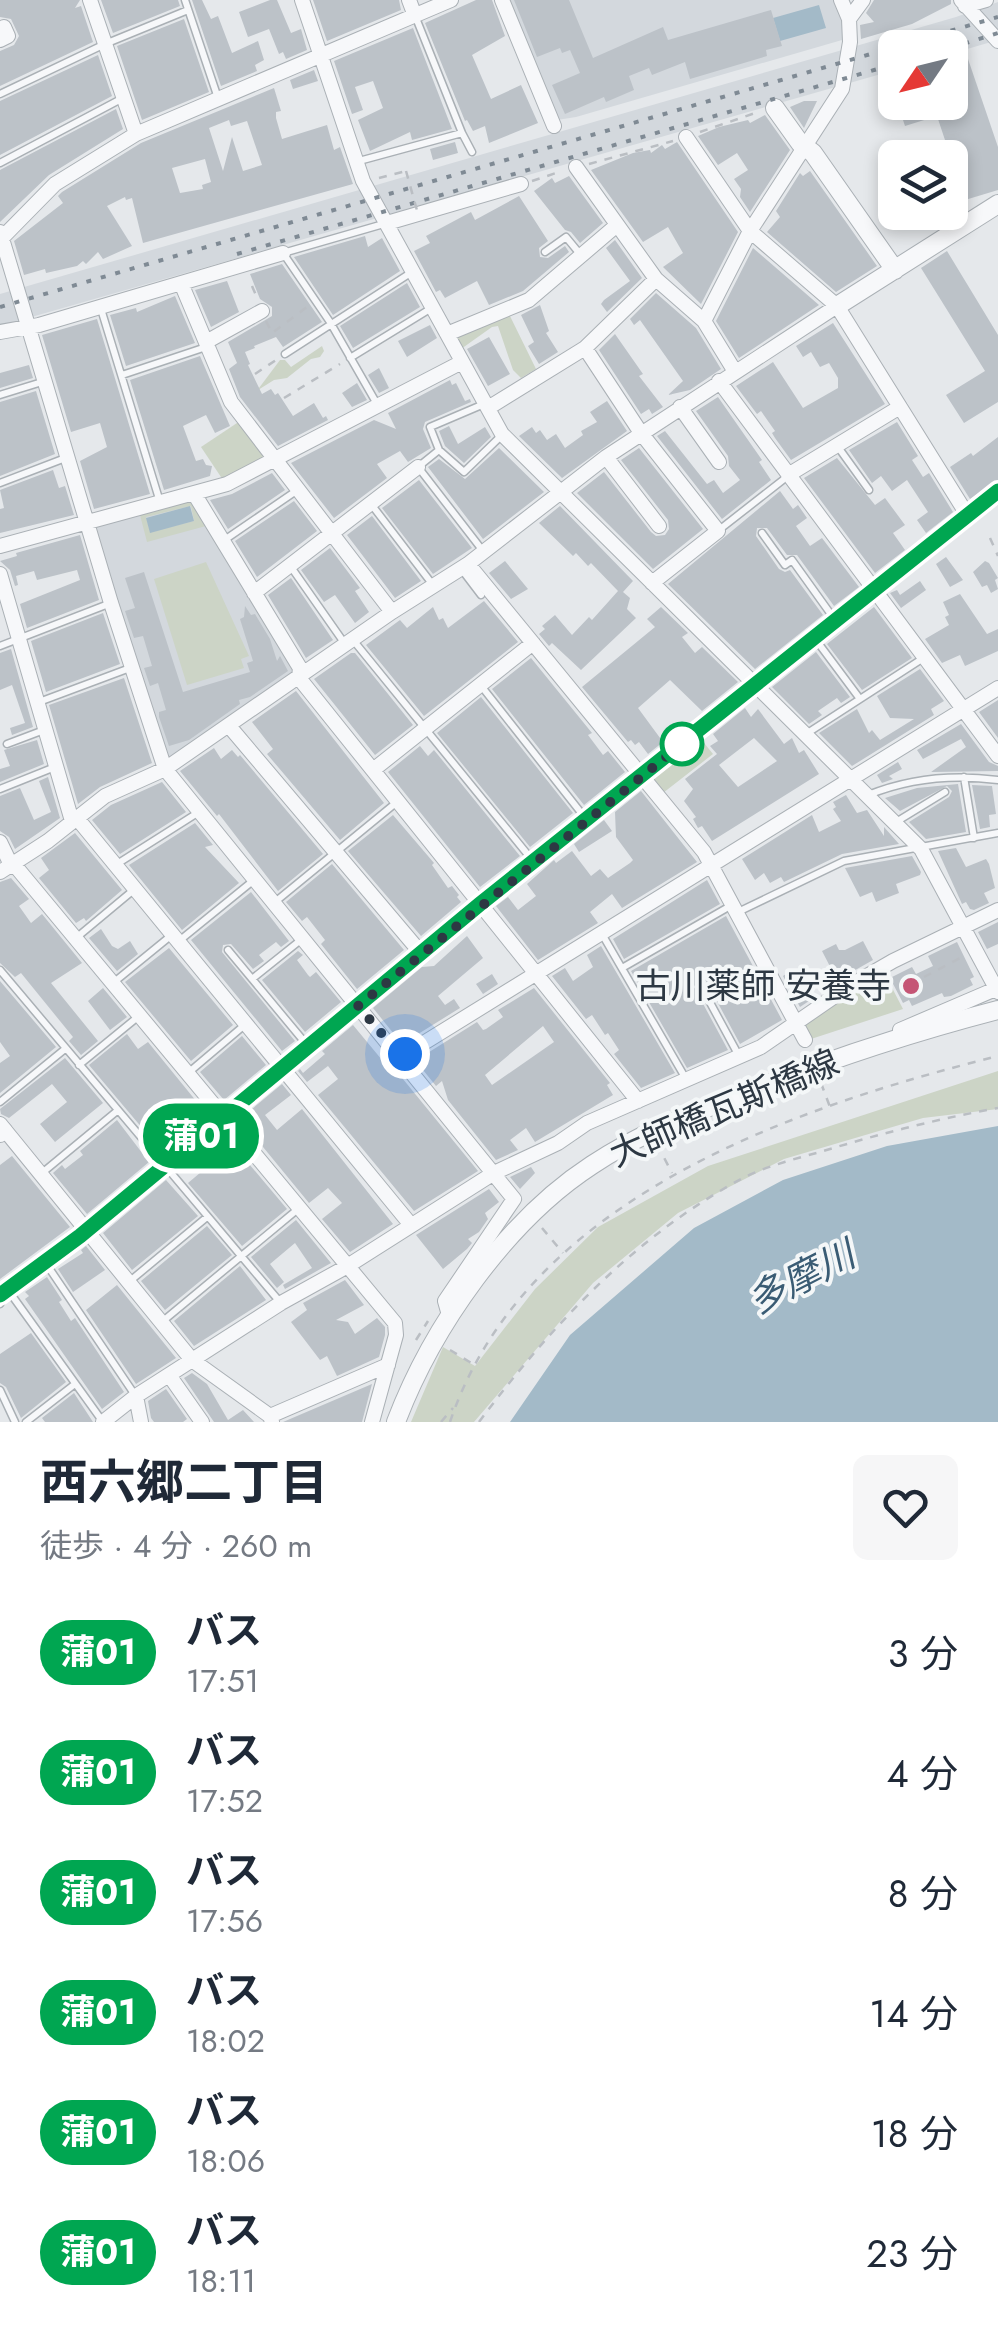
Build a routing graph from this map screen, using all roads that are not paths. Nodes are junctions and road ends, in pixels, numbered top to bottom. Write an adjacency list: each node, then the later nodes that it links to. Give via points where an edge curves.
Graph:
1 (90, 0): 15 (street)
2 (185, 0): 11 (lane)
3 (302, 0): 16 (street)
4 (409, 0): 12 (street)
5 (452, 0): 12 (street)
6 (502, 0): 21 (street)
7 (841, 0): 13 (street)
8 (863, 0): 13 (street)
9 (986, 0): 10 (street)
10 (963, 3): 14 (street)
11 (188, 10): 15 (lane); 19 (lane)
12 (415, 16): 16 (street); 22 (lane)
13 (849, 19): 25 (street, via 842,89)
14 (998, 42)
15 (104, 44): 17 (lane); 18 (street)
16 (320, 54): 19 (street); 27 (street)
17 (0, 94)
18 (123, 98): 23 (street); 28 (lane)
19 (219, 99): 23 (street)
20 (775, 108): 25 (street)
21 (554, 126)
22 (462, 133): 26 (lane); 27 (lane)
23 (136, 134): 35 (street, via 55,184)
24 (686, 137): 34 (street)
25 (806, 148): 34 (street); 39 (street)
26 (472, 152)
27 (355, 162): 32 (street)
28 (0, 163)
29 (576, 167): 33 (street)
30 (520, 184): 32 (street)
31 (998, 204): 39 (street)
32 (387, 224): 37 (lane); 40 (street)
33 (616, 225): 38 (street); 41 (street)
34 (750, 231): 44 (street); 47 (street)
35 (1, 237): 49 (street)
36 (544, 252): 38 (lane, via 566,236)
37 (282, 253): 42 (street); 48 (lane)
38 (581, 255): 51 (street, via 529,300)
39 (894, 270): 44 (street)
40 (413, 271): 45 (street); 48 (lane)
41 (656, 280): 47 (street); 53 (street)
42 (181, 282): 43 (street); 52 (street)
43 (100, 305): 49 (street); 58 (lane)
44 (837, 306): 57 (street); 65 (street, via 887,376)
45 (433, 308): 51 (street); 55 (lane)
46 (262, 312): 52 (street)
47 (704, 321): 57 (street)
48 (330, 322): 54 (lane); 55 (lane)
49 (28, 324): 50 (street); 59 (street)
50 (0, 332)
51 (447, 334): 56 (street)
52 (207, 344): 58 (lane); 72 (street, via 231,402)
53 (584, 348): 63 (street); 66 (street)
54 (285, 354)
55 (350, 358): 62 (lane)
56 (462, 362): 62 (street); 63 (street)
57 (734, 370): 60 (street)
58 (122, 375): 82 (lane)
59 (45, 380): 61 (lane); 70 (street)
60 (718, 380): 64 (street); 75 (street)
61 (0, 395)
62 (378, 405): 72 (street)
63 (486, 405): 67 (street); 69 (lane, via 430,428)
64 (680, 407): 66 (street); 73 (street)
65 (900, 408): 68 (street); 84 (street)
66 (642, 432): 71 (street); 87 (street)
67 (502, 434): 69 (lane, via 464,472); 79 (street)
68 (837, 446): 75 (street); 78 (lane)
69 (440, 450): 74 (lane)
70 (68, 457): 76 (lane); 85 (street)
71 (606, 457): 79 (street); 86 (street)
72 (276, 458): 77 (street); 81 (street)
73 (720, 462)
74 (418, 468): 83 (street); 92 (lane)
75 (788, 475): 87 (lane); 98 (street)
76 (0, 482)
77 (299, 489): 89 (street); 90 (lane)
78 (869, 490)
79 (562, 492): 92 (street); 97 (street)
80 (998, 492): 84 (street)
81 (195, 495): 82 (street); 90 (street)
82 (161, 504): 85 (street)
83 (371, 504): 89 (street); 96 (lane)
84 (968, 516): 98 (street)
85 (88, 522): 91 (street); 101 (street)
86 (659, 526)
87 (718, 531): 97 (street)
88 (762, 533): 103 (lane, via 784,565 792,560)
89 (332, 534): 93 (street); 102 (street)
90 (222, 542): 99 (street)
91 (0, 546)
92 (484, 552): 94 (street)
93 (290, 566): 99 (street); 106 (lane)
94 (465, 566): 96 (street); 100 (lane); 107 (street)
95 (0, 574): 105 (street)
96 (442, 582): 102 (street)
97 (652, 583): 113 (street)
98 (875, 590): 103 (street); 109 (street)
99 (254, 593): 111 (street, via 300,668)
100 (480, 594)
101 (111, 603): 105 (lane); 110 (street)
102 (392, 612): 106 (street)
103 (835, 621): 104 (street)
104 (814, 638): 113 (street); 115 (lane)
105 (18, 639): 108 (lane); 116 (street)
106 (350, 642): 111 (street); 119 (lane)
107 (533, 643): 112 (street); 127 (street)
108 (0, 646)
109 (925, 657): 115 (lane); 117 (street)
110 (132, 667): 116 (lane); 125 (street)
111 (299, 678): 118 (street); 126 (street)
112 (480, 685): 119 (street); 137 (lane)
113 (754, 686): 121 (street); 127 (street)
114 (998, 688): 117 (street)
115 (860, 699): 121 (lane)
116 (38, 702): 120 (street)
117 (964, 709): 123 (street); 129 (street)
118 (229, 726): 125 (street); 143 (street)
119 (425, 729): 126 (street); 144 (lane)
120 (46, 730): 122 (lane); 124 (street)
121 (805, 734): 129 (street)
122 (7, 744)
123 (998, 756)
124 (56, 767): 131 (lane); 136 (street)
125 (165, 769): 135 (street); 136 (street, via 105,796)
126 (373, 770): 134 (street)
127 (642, 775): 137 (street); 146 (street)
128 (964, 777): 130 (lane); 133 (lane, via 913,781); 140 (lane)
129 (851, 780): 133 (street); 146 (street)
130 (998, 780)
131 (0, 789)
132 (945, 792): 138 (lane)
133 (867, 796): 138 (street)
134 (398, 801): 143 (lane); 151 (street)
135 (200, 812): 145 (lane); 148 (street)
136 (74, 819): 145 (street); 147 (street)
137 (586, 820): 144 (street)
138 (894, 823): 142 (street)
139 (998, 833): 140 (lane)
140 (974, 838): 142 (lane)
141 (0, 842): 147 (street)
142 (921, 849): 152 (lane, via 844,862); 154 (street)
143 (336, 853): 150 (lane); 160 (street)
144 (533, 862): 151 (street)
145 (116, 864): 149 (street)
146 (712, 865): 152 (street); 155 (street)
147 (6, 869): 158 (street, via 17,868)
148 (254, 879): 150 (street); 156 (lane)
149 (136, 888): 156 (street); 158 (lane)
150 (274, 903): 157 (street)
151 (480, 904): 160 (street); 163 (street)
152 (735, 908): 161 (lane); 172 (street)
153 (998, 910): 154 (street)
154 (962, 926): 167 (street); 172 (street, via 848,986)
155 (602, 934): 161 (lane); 163 (street)
156 (176, 937): 165 (lane); 171 (street)
157 (303, 938): 164 (lane); 168 (street)
158 (76, 939): 165 (street)
159 (228, 950): 164 (lane)
160 (421, 953): 168 (street)
161 (622, 968): 182 (lane)
162 (0, 970): 176 (lane)
163 (536, 974): 177 (street); 183 (street)
164 (252, 979): 175 (lane)
165 (112, 984): 170 (street)
166 (700, 984): 178 (lane)
167 (997, 990): 173 (street, via 914,1022 900,1030)
168 (358, 1006): 175 (street); 177 (street)
169 (998, 1010): 173 (street, 大師橋瓦斯橋線)
170 (138, 1016): 179 (lane); 181 (street)
171 (247, 1023): 180 (street); 181 (lane)
172 (796, 1023): 174 (street); 178 (street)
173 (900, 1039): 201 (street, 大師橋瓦斯橋線, via 694,1113 592,1165 537,1211)
174 (806, 1040)
175 (308, 1046): 180 (street)
176 (65, 1049): 179 (lane); 184 (lane)
177 (402, 1057): 189 (street)
178 (739, 1057): 182 (street)
179 (78, 1065): 185 (lane)
180 (282, 1067): 186 (street); 193 (street)
181 (187, 1074): 186 (street)
182 (687, 1080): 183 (street)
183 (638, 1101): 189 (street)
184 (0, 1102)
185 (117, 1111): 188 (lane); 190 (lane)
186 (222, 1118): 188 (street); 191 (street)
187 (1, 1129): 190 (street)
188 (163, 1166): 192 (lane); 194 (street)
189 (494, 1172): 193 (street); 201 (street, via 514,1199 445,1300)
190 (40, 1174): 194 (street)
191 (298, 1209): 195 (lane); 197 (street)
192 (206, 1217): 195 (lane); 198 (lane)
193 (411, 1225): 197 (street)
194 (88, 1230): 196 (street); 198 (street)
195 (240, 1256): 200 (lane); 202 (lane)
196 (45, 1263): 199 (street); 208 (lane)
197 (346, 1267): 200 (street); 204 (street, via 397,1322)
198 (128, 1282): 202 (street)
199 (3, 1296): 206 (lane)
200 (281, 1303): 203 (street)
201 (447, 1310): 216 (street, 大師橋瓦斯橋線)
202 (162, 1322): 203 (street)
203 (192, 1360): 205 (street); 209 (street)
204 (388, 1365): 209 (street); 215 (street)
205 (169, 1375): 208 (street); 214 (street)
206 (75, 1384): 211 (lane); 212 (lane)
207 (0, 1390): 210 (lane)
208 (136, 1396): 212 (street); 213 (street)
209 (271, 1419)
210 (15, 1422)
211 (26, 1422)
212 (103, 1422)
213 (140, 1422)
214 (202, 1422)
215 (372, 1422)
216 (396, 1422)

